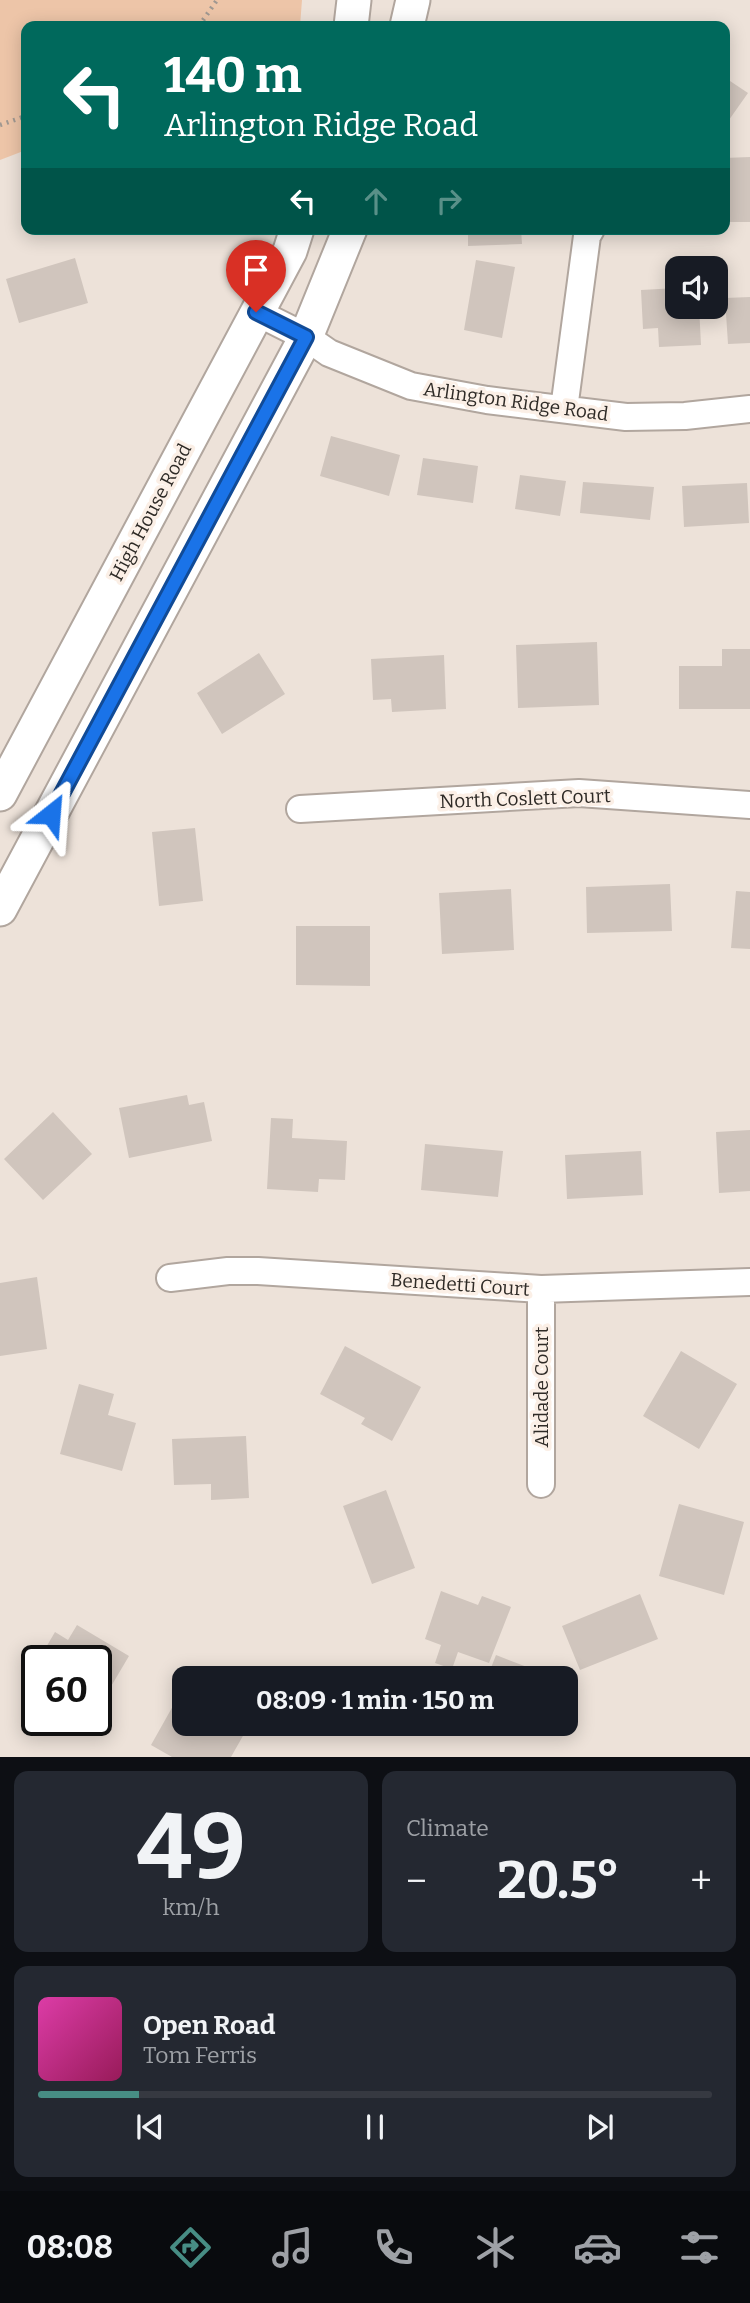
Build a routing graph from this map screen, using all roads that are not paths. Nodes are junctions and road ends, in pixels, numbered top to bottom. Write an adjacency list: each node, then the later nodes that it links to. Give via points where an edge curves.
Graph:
1 (355, 0): 3 (main road)
2 (413, 0): 4 (main road)
3 (352, 21)
4 (408, 21)
5 (296, 235): 8 (main road, High House Road)
6 (348, 235): 9 (main road)
7 (588, 235): 10 (street)
8 (256, 312): 9 (street, Arlington Ridge Road); 12 (main road, High House Road)
9 (306, 337): 10 (street, Arlington Ridge Road, via 329,353 411,386); 15 (main road)
10 (564, 409): 11 (street, Arlington Ridge Road, via 626,417)
11 (750, 409)
12 (0, 794)
13 (750, 806): 14 (street, North Coslett Court, via 579,793)
14 (300, 808)
15 (0, 909)
16 (170, 1278): 18 (street, Benedetti Court, via 258,1271)
17 (750, 1282): 18 (street, Benedetti Court)
18 (541, 1289): 19 (street, Alidade Court)
19 (541, 1484)

